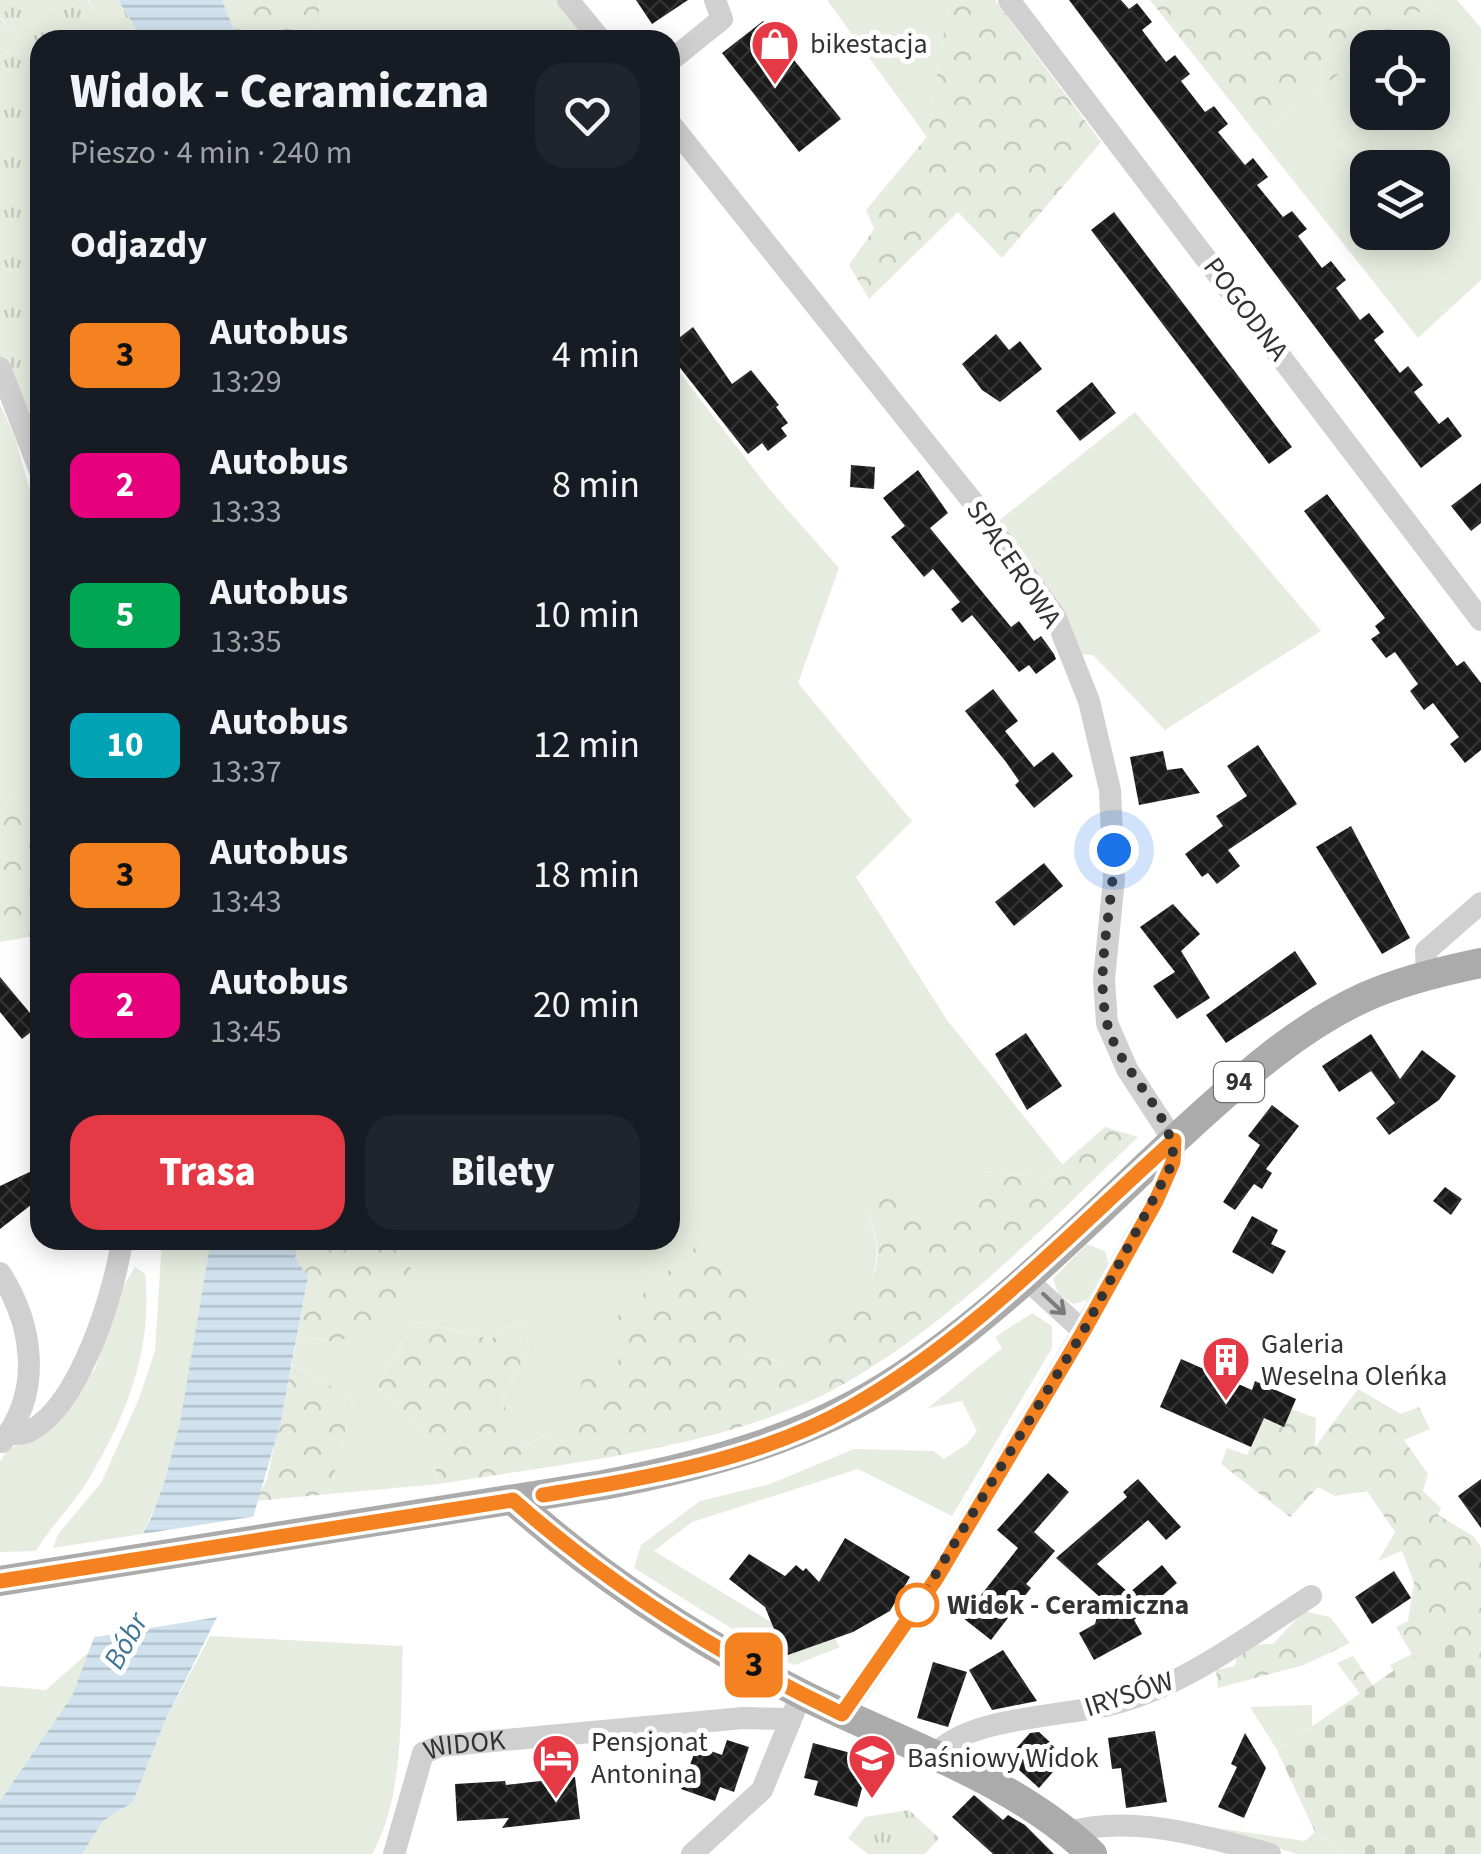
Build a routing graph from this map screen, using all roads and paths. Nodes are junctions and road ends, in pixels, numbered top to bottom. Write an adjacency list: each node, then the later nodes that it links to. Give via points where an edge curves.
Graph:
1 (568, 0): 4 (street)
2 (715, 0): 5 (street, via 722,19 717,28)
3 (1010, 0): 9 (street, POGODNA)
4 (593, 30)
5 (680, 54)
6 (680, 136): 13 (street, SPACEROWA, via 965,492 1056,618 1089,701 1110,790 1107,1022 1127,1069)
7 (0, 368): 8 (street)
8 (30, 445)
9 (1481, 620)
10 (1481, 904): 12 (street, via 1426,951)
11 (1481, 963): 12 (main road, 94)
12 (1427, 976): 13 (main road, 94, via 1366,997 1308,1029)
13 (1174, 1140): 16 (main road, 94); 17 (street, via 1173,1162 1156,1201)
14 (121, 1250): 18 (street, via 116,1289 62,1400 30,1431)
15 (0, 1273): 18 (street, via 23,1315 28,1341 25,1400)
16 (1025, 1278): 17 (street, one-way to 17); 19 (main road, 94, via 946,1344 847,1410 678,1470)
17 (1083, 1332): 23 (street, via 936,1579)
18 (4, 1440)
19 (513, 1500): 20 (main road, 94); 22 (main road, WIDOK, via 621,1586)
20 (2, 1581)
21 (1311, 1596): 24 (street, IRYSÓW, via 1153,1690 1097,1708 960,1734)
22 (796, 1706): 23 (main road, WIDOK); 26 (street, WIDOK, via 744,1718 440,1746 423,1753); 27 (street, via 762,1790)
23 (842, 1714): 24 (main road, WIDOK)
24 (935, 1755): 25 (main road, WIDOK)
25 (1069, 1832): 28 (main road, WIDOK); 29 (street, via 1109,1826 1167,1832)
26 (394, 1854)
27 (692, 1854)
28 (1092, 1854)
29 (1270, 1854)

